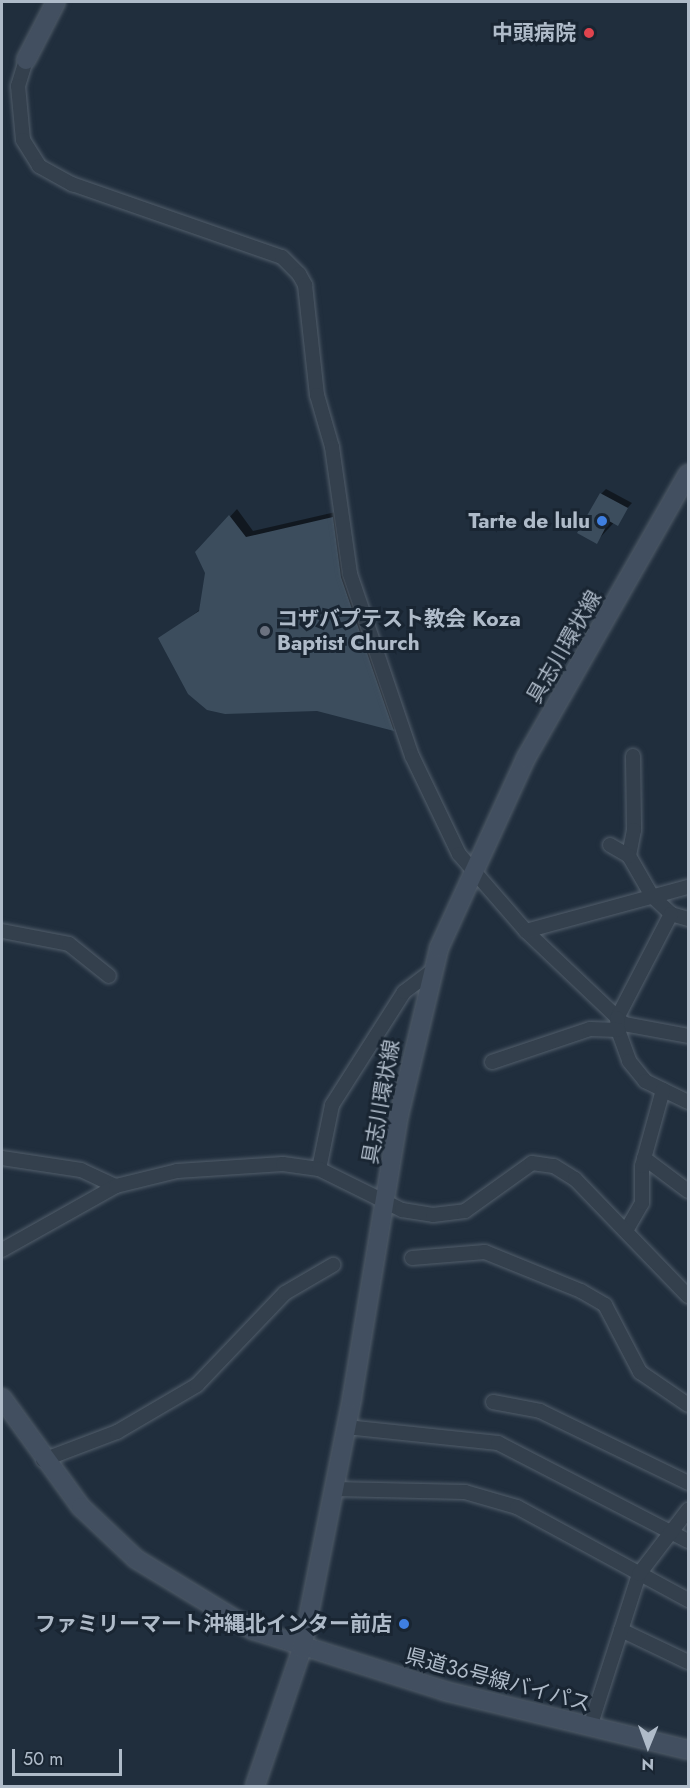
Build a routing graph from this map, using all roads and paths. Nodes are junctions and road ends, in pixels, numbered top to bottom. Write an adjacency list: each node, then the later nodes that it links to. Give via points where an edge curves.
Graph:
1 (56, 2): 2 (main road)
2 (26, 60): 7 (street, via 18,86 23,140 39,166 72,184 282,257 305,285 317,395 362,620 412,756)
3 (688, 474): 7 (main road, 具志川環状線, via 526,758)
4 (633, 756): 6 (street, via 634,830)
5 (610, 845): 6 (street)
6 (629, 856): 9 (street)
7 (471, 871): 13 (street); 14 (main road, 具志川環状線)
8 (688, 887): 9 (street)
9 (652, 896): 10 (street); 13 (street)
10 (671, 914): 11 (street); 16 (street)
11 (688, 919)
12 (2, 931): 15 (street, via 69,944)
13 (526, 931): 16 (street)
14 (433, 970): 23 (street, via 404,992 332,1105); 26 (main road, 具志川環状線)
15 (109, 976)
16 (617, 1024): 17 (street); 18 (street, via 590,1029); 19 (street, via 628,1061 645,1081)
17 (688, 1036)
18 (492, 1062)
19 (663, 1090): 20 (street); 22 (street)
20 (688, 1102)
21 (2, 1158): 24 (street, via 81,1170)
22 (645, 1158): 25 (street); 27 (street, via 642,1203)
23 (319, 1169): 24 (street, via 283,1164 177,1171); 26 (street)
24 (116, 1186): 28 (street)
25 (688, 1191)
26 (386, 1199): 27 (street, via 402,1210 432,1215 465,1211 532,1163 554,1166 574,1179); 35 (main road, 具志川環状線)
27 (627, 1229): 31 (street)
28 (2, 1250)
29 (412, 1258): 34 (street, via 485,1252 581,1291 605,1305 640,1372)
30 (333, 1265): 36 (street, via 285,1293 197,1385 117,1432)
31 (688, 1296)
32 (2, 1398): 36 (main road, 県道36号線バイパス)
33 (493, 1402): 37 (street, via 540,1411)
34 (688, 1405)
35 (346, 1427): 38 (main road, 具志川環状線); 40 (street, via 498,1443)
36 (43, 1460): 45 (main road, 県道36号線バイパス, via 81,1507 136,1559 206,1605)
37 (688, 1483)
38 (334, 1489): 42 (street, via 465,1492 560,1526); 45 (main road, 具志川環状線)
39 (688, 1510): 40 (street)
40 (670, 1532): 41 (street); 42 (street)
41 (688, 1541)
42 (639, 1574): 43 (street); 44 (street)
43 (688, 1600)
44 (621, 1630): 46 (street); 47 (street)
45 (302, 1648): 47 (main road, 県道36号線バイパス); 49 (main road, 具志川環状線)
46 (688, 1662)
47 (590, 1727): 48 (main road, 県道36号線バイパス)
48 (688, 1750)
49 (255, 1786)

